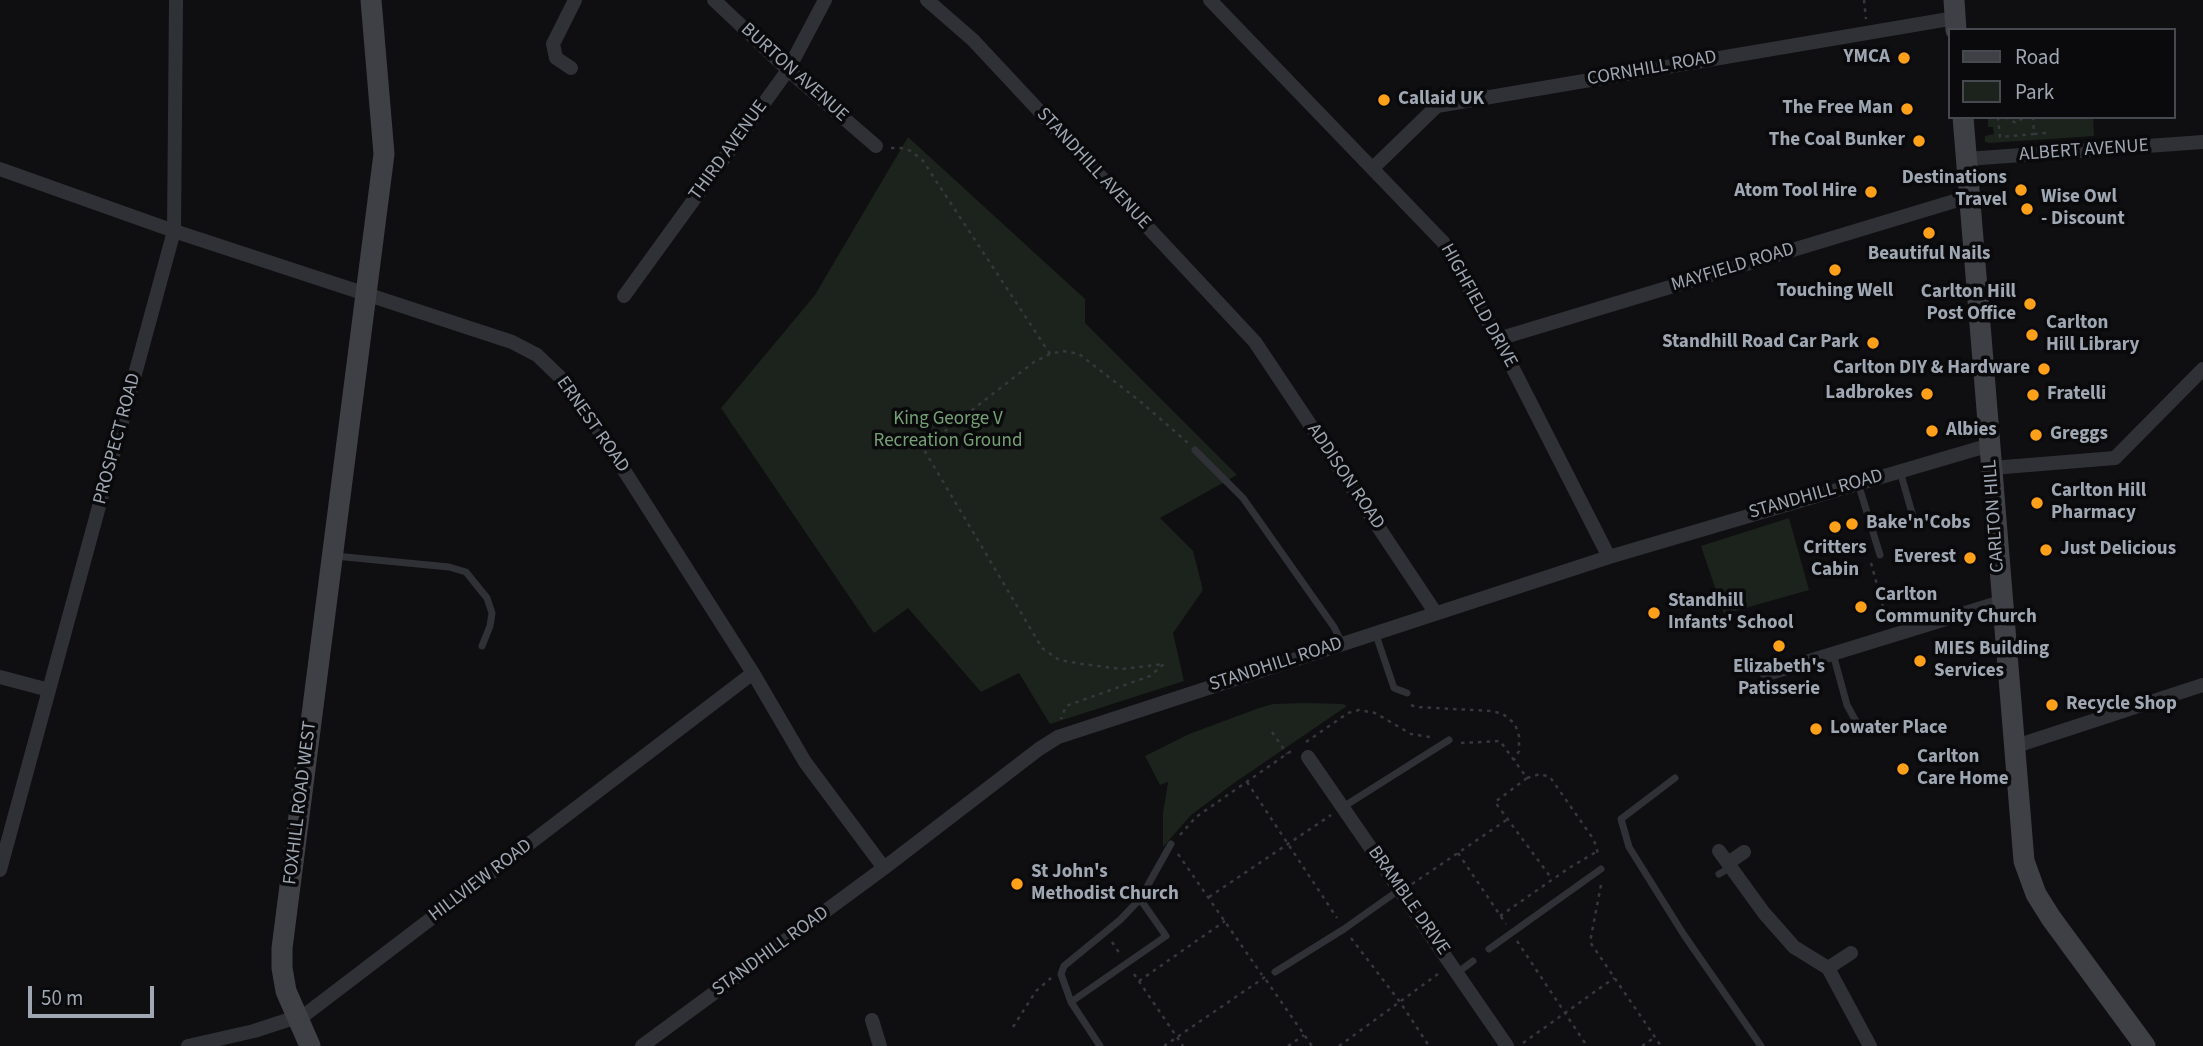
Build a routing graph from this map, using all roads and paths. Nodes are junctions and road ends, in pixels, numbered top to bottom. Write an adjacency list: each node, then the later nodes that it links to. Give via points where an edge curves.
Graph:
1 (176, 0): 22 (street, PROSPECT ROAD)
2 (371, 0): 23 (street, FOXHILL ROAD WEST, via 384,154)
3 (575, 0): 9 (street, via 553,44 556,58)
4 (714, 0): 10 (street, BURTON AVENUE)
5 (825, 0): 10 (street, THIRD AVENUE)
6 (927, 0): 26 (street, STANDHILL AVENUE, via 973,40)
7 (1210, 0): 19 (street, HIGHFIELD DRIVE)
8 (1955, 16): 19 (street, CORNHILL ROAD, via 1437,106)
9 (571, 68)
10 (788, 70): 17 (street, BURTON AVENUE); 24 (street, THIRD AVENUE)
11 (1963, 119): 18 (street, CARLTON HILL)
12 (1998, 119): 15 (path, via 2000,137)
13 (2033, 119): 15 (path)
14 (2048, 133): 15 (path)
15 (2035, 134)
16 (2203, 142): 18 (street, ALBERT AVENUE)
17 (876, 146): 27 (path, via 870,157 880,150 901,148 923,161)
18 (1966, 159): 21 (street, CARLTON HILL)
19 (1373, 168): 25 (street, HIGHFIELD DRIVE, via 1443,242)
20 (0, 169): 22 (street, ERNEST ROAD)
21 (1968, 197): 25 (street, MAYFIELD ROAD); 29 (street, CARLTON HILL)
22 (174, 231): 23 (street, ERNEST ROAD); 48 (street, PROSPECT ROAD)
23 (367, 294): 36 (street, FOXHILL ROAD WEST); 44 (street, ERNEST ROAD, via 512,342 537,355 561,378)
24 (624, 296)
25 (1497, 339): 37 (street, HIGHFIELD DRIVE)
26 (1255, 342): 39 (street, ADDISON ROAD)
27 (1050, 354): 30 (path, via 1079,354); 54 (path, via 923,448 1042,648 1059,660 1082,664 1122,669 1164,664 1150,676 1066,706)
28 (2203, 369): 31 (street, via 2115,458)
29 (1990, 445): 31 (street, CARLTON HILL); 32 (street, STANDHILL ROAD)
30 (1195, 450): 41 (lane, via 1243,498)
31 (1992, 468): 38 (street, CARLTON HILL)
32 (1900, 471): 33 (street, STANDHILL ROAD); 34 (lane)
33 (1858, 483): 35 (lane); 37 (street, STANDHILL ROAD)
34 (1912, 513)
35 (1880, 555)
36 (333, 556): 42 (lane, via 466,572 487,598 492,613); 97 (street, FOXHILL ROAD WEST, via 282,948 284,980)
37 (1609, 557): 39 (street, STANDHILL ROAD)
38 (2001, 602): 43 (street); 56 (street, CARLTON HILL)
39 (1435, 612): 40 (street, STANDHILL ROAD)
40 (1375, 632): 41 (street, STANDHILL ROAD); 49 (lane, via 1394,688)
41 (1342, 643): 54 (street, STANDHILL ROAD)
42 (482, 646)
43 (1833, 654): 45 (street); 52 (lane)
44 (753, 673): 71 (street, ERNEST ROAD, via 805,762); 97 (street, HILLVIEW ROAD)
45 (1767, 674)
46 (0, 677): 48 (street)
47 (2203, 685): 56 (street)
48 (49, 690): 73 (street, PROSPECT ROAD)
49 (1407, 693)
50 (1407, 704): 59 (path, via 1503,714 1519,736)
51 (1348, 713): 57 (path)
52 (1857, 725)
53 (1272, 732): 57 (path)
54 (1061, 736): 71 (street, STANDHILL ROAD)
55 (1449, 740): 64 (lane)
56 (2013, 747): 121 (street, CARLTON HILL, via 2024,861 2036,894)
57 (1287, 754): 62 (path)
58 (1308, 757): 64 (street, BRAMBLE DRIVE)
59 (1514, 760)
60 (1527, 778): 68 (path, via 1550,777)
61 (1675, 778): 119 (lane, via 1621,819 1629,847)
62 (1247, 782): 66 (path, via 1196,817); 67 (path)
63 (1495, 802): 65 (path)
64 (1342, 807): 67 (path); 75 (street, BRAMBLE DRIVE)
65 (1508, 819): 70 (path); 74 (path)
66 (1171, 844): 76 (path); 77 (lane)
67 (1288, 844): 76 (path); 80 (path)
68 (1598, 851): 72 (path); 74 (path)
69 (1744, 852): 88 (street, via 1724,864 1794,947)
70 (1458, 853): 75 (path); 78 (path)
71 (884, 869): 105 (street, STANDHILL ROAD)
72 (1601, 869): 82 (lane); 92 (path, via 1590,942)
73 (0, 870)
74 (1552, 879): 78 (path)
75 (1400, 890): 80 (lane); 89 (street, BRAMBLE DRIVE)
76 (1209, 897): 79 (path)
77 (1140, 899): 81 (lane); 86 (lane, via 1166,936)
78 (1500, 916): 82 (path)
79 (1225, 921): 91 (path); 93 (path)
80 (1344, 929): 90 (lane); 95 (path)
81 (1106, 933): 86 (path); 87 (lane)
82 (1512, 933): 83 (lane); 96 (path)
83 (1489, 949)
84 (1851, 953): 88 (street)
85 (1473, 961): 89 (lane)
86 (1126, 963): 93 (path); 94 (lane)
87 (1064, 966): 94 (lane, via 1061,974); 99 (path, via 1036,991)
88 (1828, 968): 120 (street)
89 (1454, 969): 95 (path); 114 (street, BRAMBLE DRIVE)
90 (1275, 972)
91 (1264, 977): 100 (path); 101 (path)
92 (1614, 978): 96 (path); 102 (path)
93 (1139, 981): 101 (path)
94 (1072, 1002): 107 (lane)
95 (1400, 1002): 112 (path); 113 (path)
96 (1565, 1013): 115 (path); 116 (path)
97 (297, 1019): 103 (street, HILLVIEW ROAD); 104 (street, FOXHILL ROAD WEST)
98 (872, 1020): 106 (street)
99 (1013, 1027)
100 (1304, 1035): 110 (path); 111 (path)
101 (1177, 1037): 108 (path); 109 (path)
102 (1655, 1037): 117 (path); 118 (path)
103 (188, 1046)
104 (310, 1046)
105 (642, 1046)
106 (880, 1046)
107 (1100, 1046)
108 (1164, 1046)
109 (1183, 1046)
110 (1288, 1046)
111 (1312, 1046)
112 (1339, 1046)
113 (1429, 1046)
114 (1507, 1046)
115 (1519, 1046)
116 (1587, 1046)
117 (1642, 1046)
118 (1661, 1046)
119 (1761, 1046)
120 (1870, 1046)
121 (2145, 1046)

